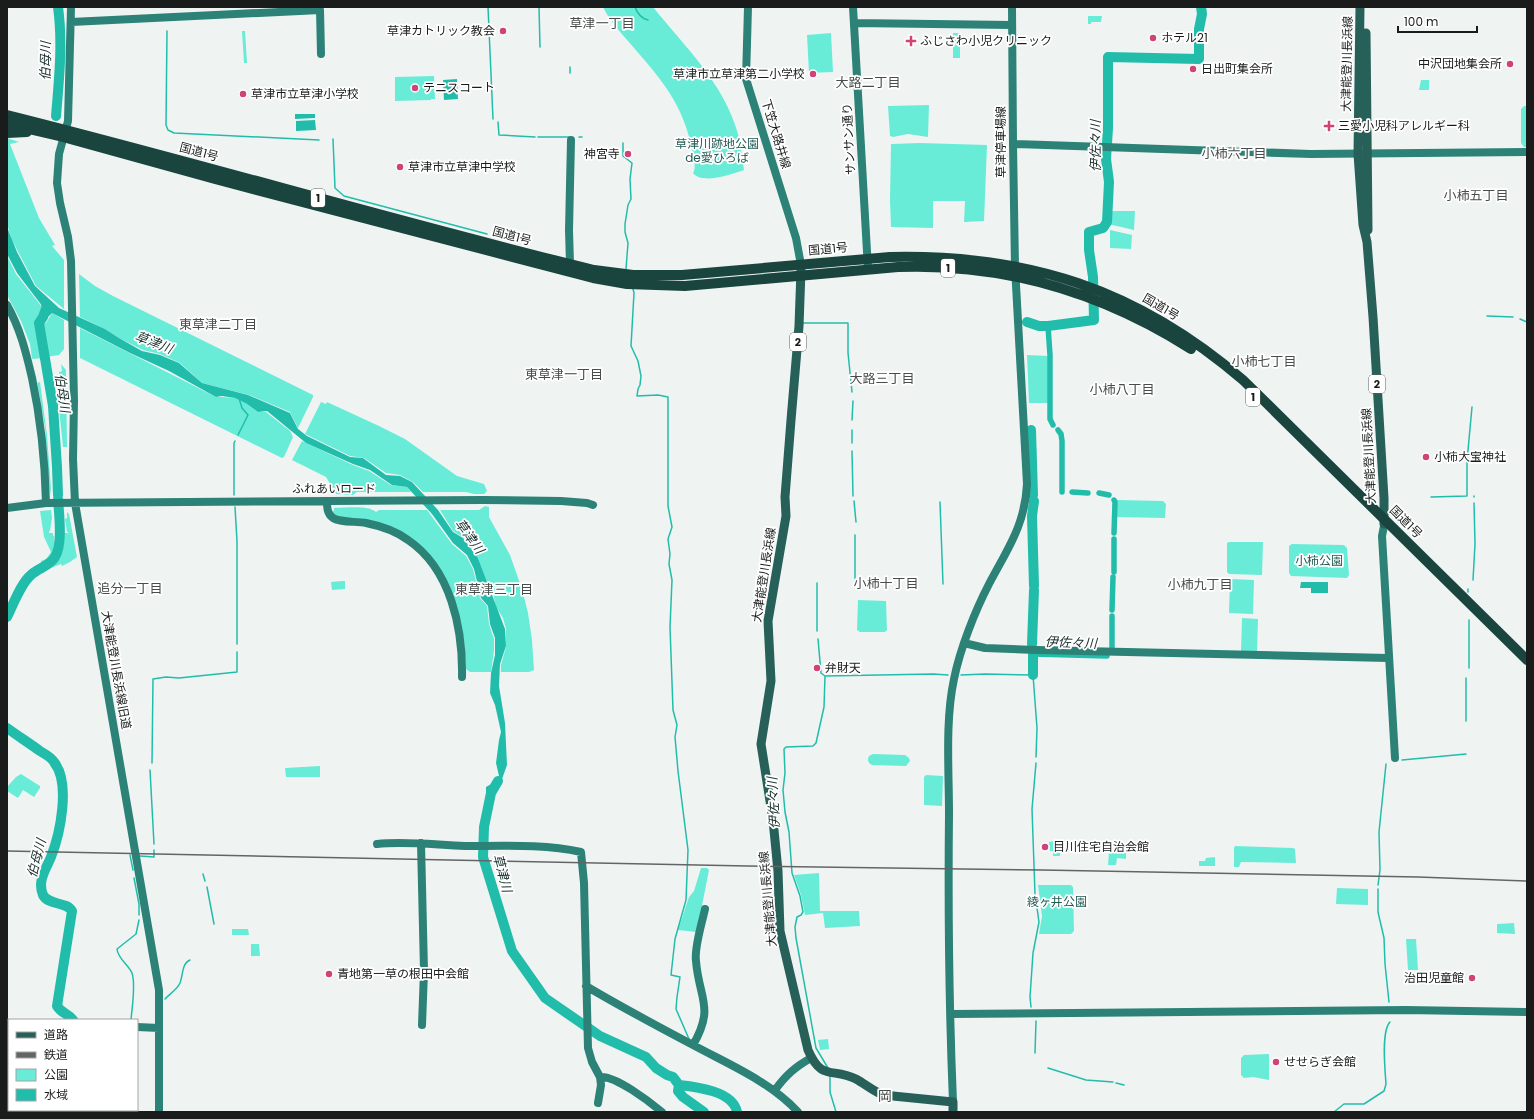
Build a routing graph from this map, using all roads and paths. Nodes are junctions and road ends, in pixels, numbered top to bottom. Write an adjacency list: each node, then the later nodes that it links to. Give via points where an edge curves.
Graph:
1 (71, 7): 7 (street, 大津能登川長浜線旧道)
2 (748, 7): 22 (street, 下笠大路井線, via 746,79 796,238)
3 (853, 7): 8 (street, サンサン通り)
4 (1012, 7): 9 (street, 草津停車場線)
5 (1360, 7): 17 (main road, 大津能登川長浜線 / 2)
6 (1366, 7): 18 (main road, 大津能登川長浜線 / 2)
7 (71, 22): 10 (street, via 320,10); 13 (street, 大津能登川長浜線旧道, via 68,121)
8 (854, 23): 9 (street); 20 (street, サンサン通り)
9 (1012, 25): 15 (street, 草津停車場線)
10 (321, 54)
11 (7, 115): 13 (highway, 国道1号 / 1)
12 (12, 128): 13 (highway, 国道1号 / 1); 13 (highway, via 36,138)
13 (65, 133): 21 (highway, 国道1号 / 1); 25 (highway, 国道1号 / 1, via 215,179 593,278 627,284 685,286); 29 (street, 大津能登川長浜線旧道, via 59,154 57,183 72,269)
14 (571, 140): 21 (street)
15 (1013, 144): 17 (street); 24 (street, 草津停車場線)
16 (1527, 152): 18 (street)
17 (1358, 154): 18 (street); 19 (main road, 大津能登川長浜線 / 2, via 1363,225)
18 (1368, 154): 19 (main road, 大津能登川長浜線 / 2)
19 (1367, 242): 32 (main road, 大津能登川長浜線 / 2)
20 (868, 259): 22 (highway, 国道1号 / 1); 23 (street, サンサン通り); 24 (highway, 国道1号 / 1, via 934,257 986,261)
21 (570, 264): 22 (highway, 国道1号 / 1, via 594,270 651,276)
22 (802, 265): 25 (main road, 大津能登川長浜線 / 2)
23 (868, 270): 24 (highway, 国道1号 / 1, via 927,266); 25 (highway, 国道1号 / 1)
24 (1016, 272): 32 (highway, 国道1号 / 1, via 1133,316 1161,330 1213,364 1254,398); 32 (highway, 国道1号 / 1, via 1037,270 1094,289 1152,315 1201,347 1230,369); 33 (street, 草津停車場線, via 1026,499 1012,543 988,586)
25 (801, 276): 49 (main road, 大津能登川長浜線 / 2, via 786,516 768,621 772,681 761,744 773,820 780,931)
26 (7, 305): 28 (street, via 24,344 38,410)
27 (327, 501): 29 (street, ふれあいロード); 30 (street, ふれあいロード, via 561,501); 37 (street, via 328,511 333,518 365,523 395,532 415,545 430,560 452,604 459,629)
28 (48, 503): 29 (street, ふれあいロード); 31 (street, ふれあいロード)
29 (75, 503): 47 (street, 大津能登川長浜線旧道, via 156,969)
30 (593, 505)
31 (7, 508)
32 (1384, 522): 34 (street, via 1382,536); 35 (highway, 国道1号 / 1); 36 (highway, 国道1号 / 1)
33 (964, 643): 34 (street, via 985,648 1029,650); 44 (street, 草津停車場線, via 953,683 950,725 948,880)
34 (1388, 658): 38 (street)
35 (1527, 660)
36 (1527, 669)
37 (462, 677)
38 (1394, 758)
39 (421, 843): 40 (street); 42 (street, via 525,846 581,852); 45 (street, via 424,971)
40 (377, 844)
41 (705, 909): 48 (street, via 695,960 705,1011 704,1021)
42 (586, 986): 48 (street); 50 (street, via 589,1055)
43 (1527, 1012): 44 (street, via 1406,1010)
44 (951, 1014): 53 (street, 草津停車場線)
45 (422, 1025)
46 (138, 1027): 47 (street)
47 (159, 1028): 54 (street, 大津能登川長浜線旧道)
48 (693, 1045): 51 (street)
49 (811, 1058): 51 (street, via 788,1074); 53 (main road, via 824,1070 855,1078 883,1095)
50 (600, 1077): 52 (street); 55 (street, via 605,1076 624,1085)
51 (775, 1090): 56 (street)
52 (598, 1102)
53 (953, 1102): 57 (main road)
54 (158, 1112)
55 (662, 1112)
56 (798, 1112)
57 (953, 1112)

